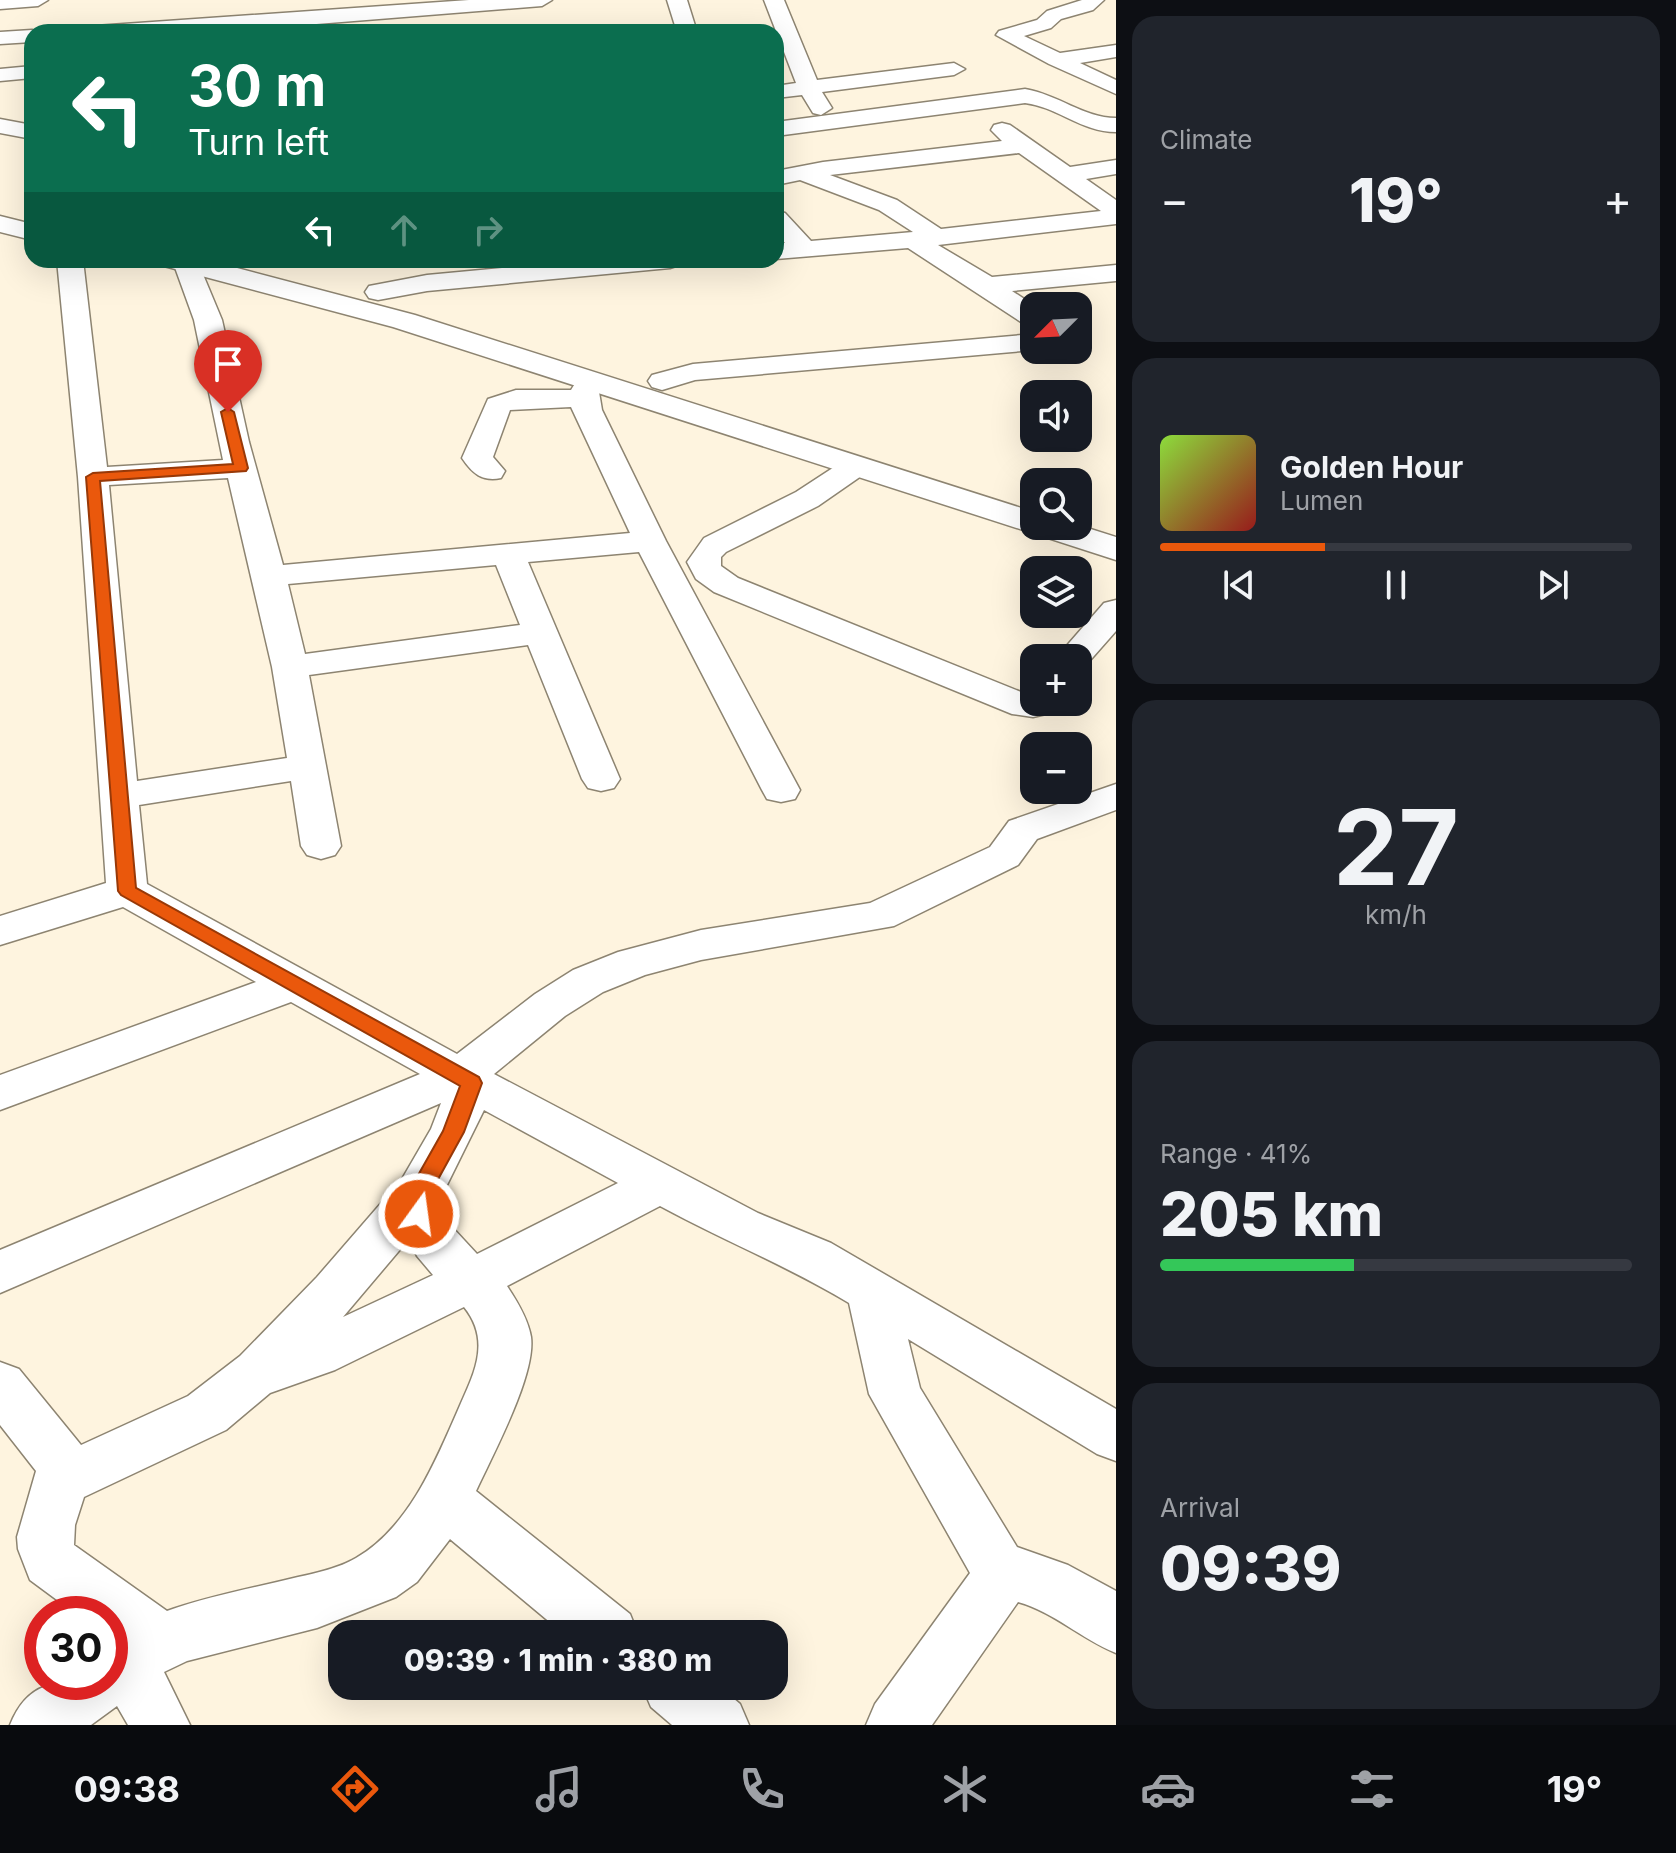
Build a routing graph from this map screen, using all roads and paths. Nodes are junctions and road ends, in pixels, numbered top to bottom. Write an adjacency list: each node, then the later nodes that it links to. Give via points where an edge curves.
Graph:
1 (38, 0): 6 (street)
2 (677, 0): 16 (street)
3 (774, 0): 17 (street)
4 (1094, 0): 9 (street); 11 (street)
5 (534, 1): 8 (street); 12 (street)
6 (7, 2)
7 (1027, 7): 11 (street)
8 (424, 8): 14 (street); 15 (street)
9 (1116, 10)
10 (90, 11): 13 (street)
11 (1054, 15): 22 (street, via 1044,24 1006,35)
12 (539, 22)
13 (96, 24)
14 (325, 24)
15 (437, 24)
16 (684, 24)
17 (784, 24)
18 (784, 25): 26 (street)
19 (24, 36): 20 (street)
20 (0, 38)
21 (1116, 51): 22 (street)
22 (1056, 60): 27 (street)
23 (954, 69): 26 (street)
24 (24, 73): 25 (street)
25 (0, 75)
26 (809, 88): 28 (street); 32 (street)
27 (1116, 88)
28 (784, 91)
29 (964, 103): 32 (street); 33 (street, via 1032,96 1096,125); 37 (street)
30 (24, 112): 31 (street)
31 (0, 114)
32 (829, 121): 35 (street)
33 (1116, 125)
34 (0, 126): 36 (street)
35 (784, 128)
36 (24, 130)
37 (1024, 145): 39 (street); 40 (street)
38 (1116, 167): 39 (street)
39 (1066, 175): 43 (street)
40 (784, 176)
41 (784, 176): 49 (street, via 888,205)
42 (0, 207): 44 (main road)
43 (1116, 211)
44 (24, 212)
45 (1116, 217): 49 (street)
46 (0, 224): 48 (main road)
47 (784, 227): 50 (street)
48 (24, 230)
49 (924, 239): 50 (street); 58 (street)
50 (805, 249): 51 (street)
51 (784, 250)
52 (71, 268): 67 (street)
53 (183, 268): 65 (street, via 208,320)
54 (206, 268): 63 (main road, via 404,321)
55 (276, 268): 59 (main road)
56 (569, 268): 59 (street)
57 (1116, 273): 58 (street)
58 (987, 285): 60 (street)
59 (378, 292): 62 (main road)
60 (1020, 308)
61 (1020, 343): 62 (street, via 693,372)
62 (662, 381): 68 (main road)
63 (589, 390): 64 (main road); 66 (street, via 498,405 477,458); 73 (street)
64 (856, 466): 70 (main road); 81 (street, via 807,499 715,545 705,553 706,570 726,585)
65 (241, 468): 67 (street); 76 (street)
66 (490, 471)
67 (93, 477): 85 (street)
68 (1020, 493)
69 (1092, 515): 71 (main road)
70 (1020, 519)
71 (1116, 523)
72 (1088, 540): 74 (main road)
73 (650, 541): 75 (street); 84 (street)
74 (1116, 549)
75 (508, 554): 76 (street); 78 (street)
76 (269, 576): 80 (street)
77 (1116, 610): 79 (street)
78 (540, 633): 80 (street); 83 (street)
79 (1086, 644)
80 (290, 667): 82 (street)
81 (1020, 704)
82 (307, 767): 85 (street); 87 (street)
83 (601, 779)
84 (781, 790)
85 (119, 796): 88 (street)
86 (1116, 796): 91 (street, via 1023,830 1004,856 879,916 701,945 588,981 550,1005)
87 (321, 846)
88 (127, 891): 89 (street); 90 (street)
89 (0, 931)
90 (294, 984): 91 (street); 92 (street)
91 (466, 1080): 93 (street); 94 (street, via 453,1132); 95 (street)
92 (0, 1093)
93 (659, 1184): 96 (street); 97 (street, via 814,1257)
94 (419, 1193): 96 (street, via 423,1226); 98 (street)
95 (0, 1272)
96 (470, 1280): 98 (street, via 317,1354); 102 (street, via 488,1295 502,1318 508,1346 504,1366)
97 (871, 1290): 100 (street); 103 (street, via 895,1394)
98 (258, 1372): 101 (street, via 207,1413)
99 (6, 1402): 101 (street, via 57,1452 64,1465)
100 (1116, 1437)
101 (63, 1480): 104 (street, via 43,1537 44,1549)
102 (443, 1498): 105 (street); 107 (street, via 419,1539 395,1565 370,1580)
103 (1000, 1571): 106 (street, via 1035,1577 1068,1591); 114 (street, via 998,1582)
104 (75, 1596)
105 (592, 1620)
106 (1116, 1625)
107 (128, 1664)
108 (128, 1670): 112 (street)
109 (75, 1700): 111 (street)
110 (689, 1700): 113 (street)
111 (40, 1725)
112 (160, 1725)
113 (719, 1725)
114 (896, 1725)

